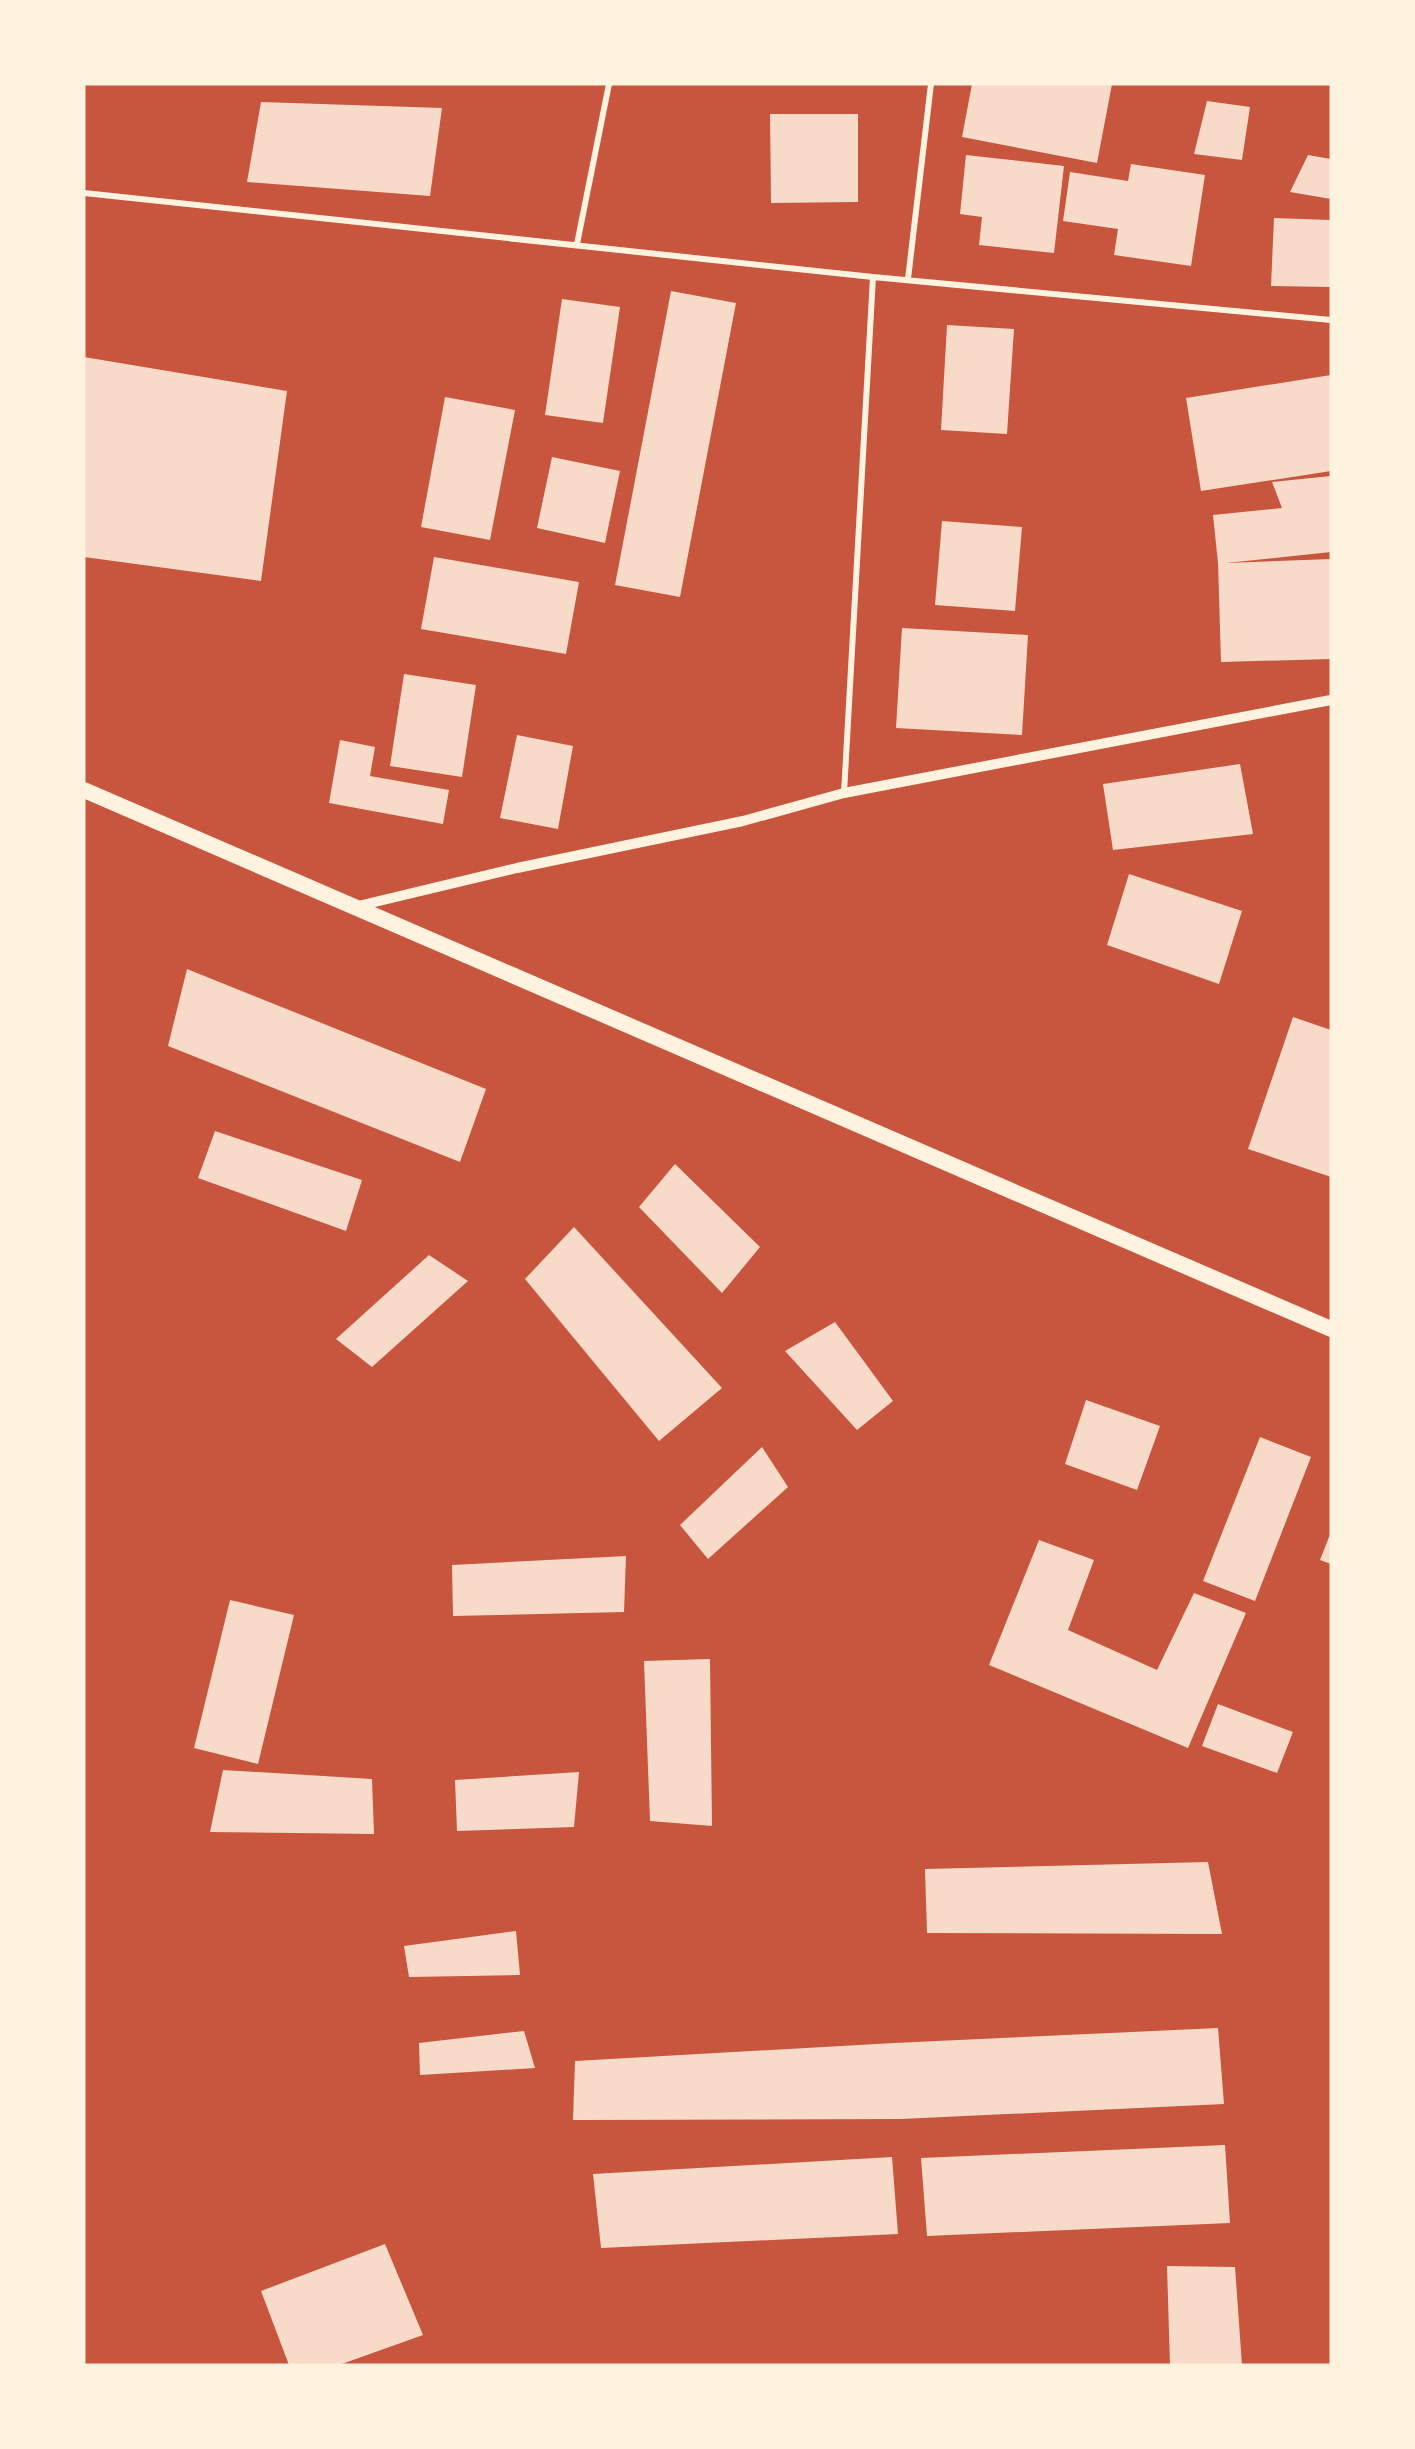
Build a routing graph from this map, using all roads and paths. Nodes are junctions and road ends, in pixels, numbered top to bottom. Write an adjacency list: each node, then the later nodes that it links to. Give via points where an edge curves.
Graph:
1 (609, 84): 4 (street)
2 (931, 84): 6 (street)
3 (84, 193): 4 (street)
4 (577, 244): 5 (street)
5 (873, 277): 6 (street); 10 (street)
6 (908, 279): 7 (street)
7 (1331, 320)
8 (1331, 700): 10 (street)
9 (84, 790): 11 (highway)
10 (844, 793): 11 (street, via 742,821)
11 (353, 907): 12 (highway)
12 (1331, 1329)

